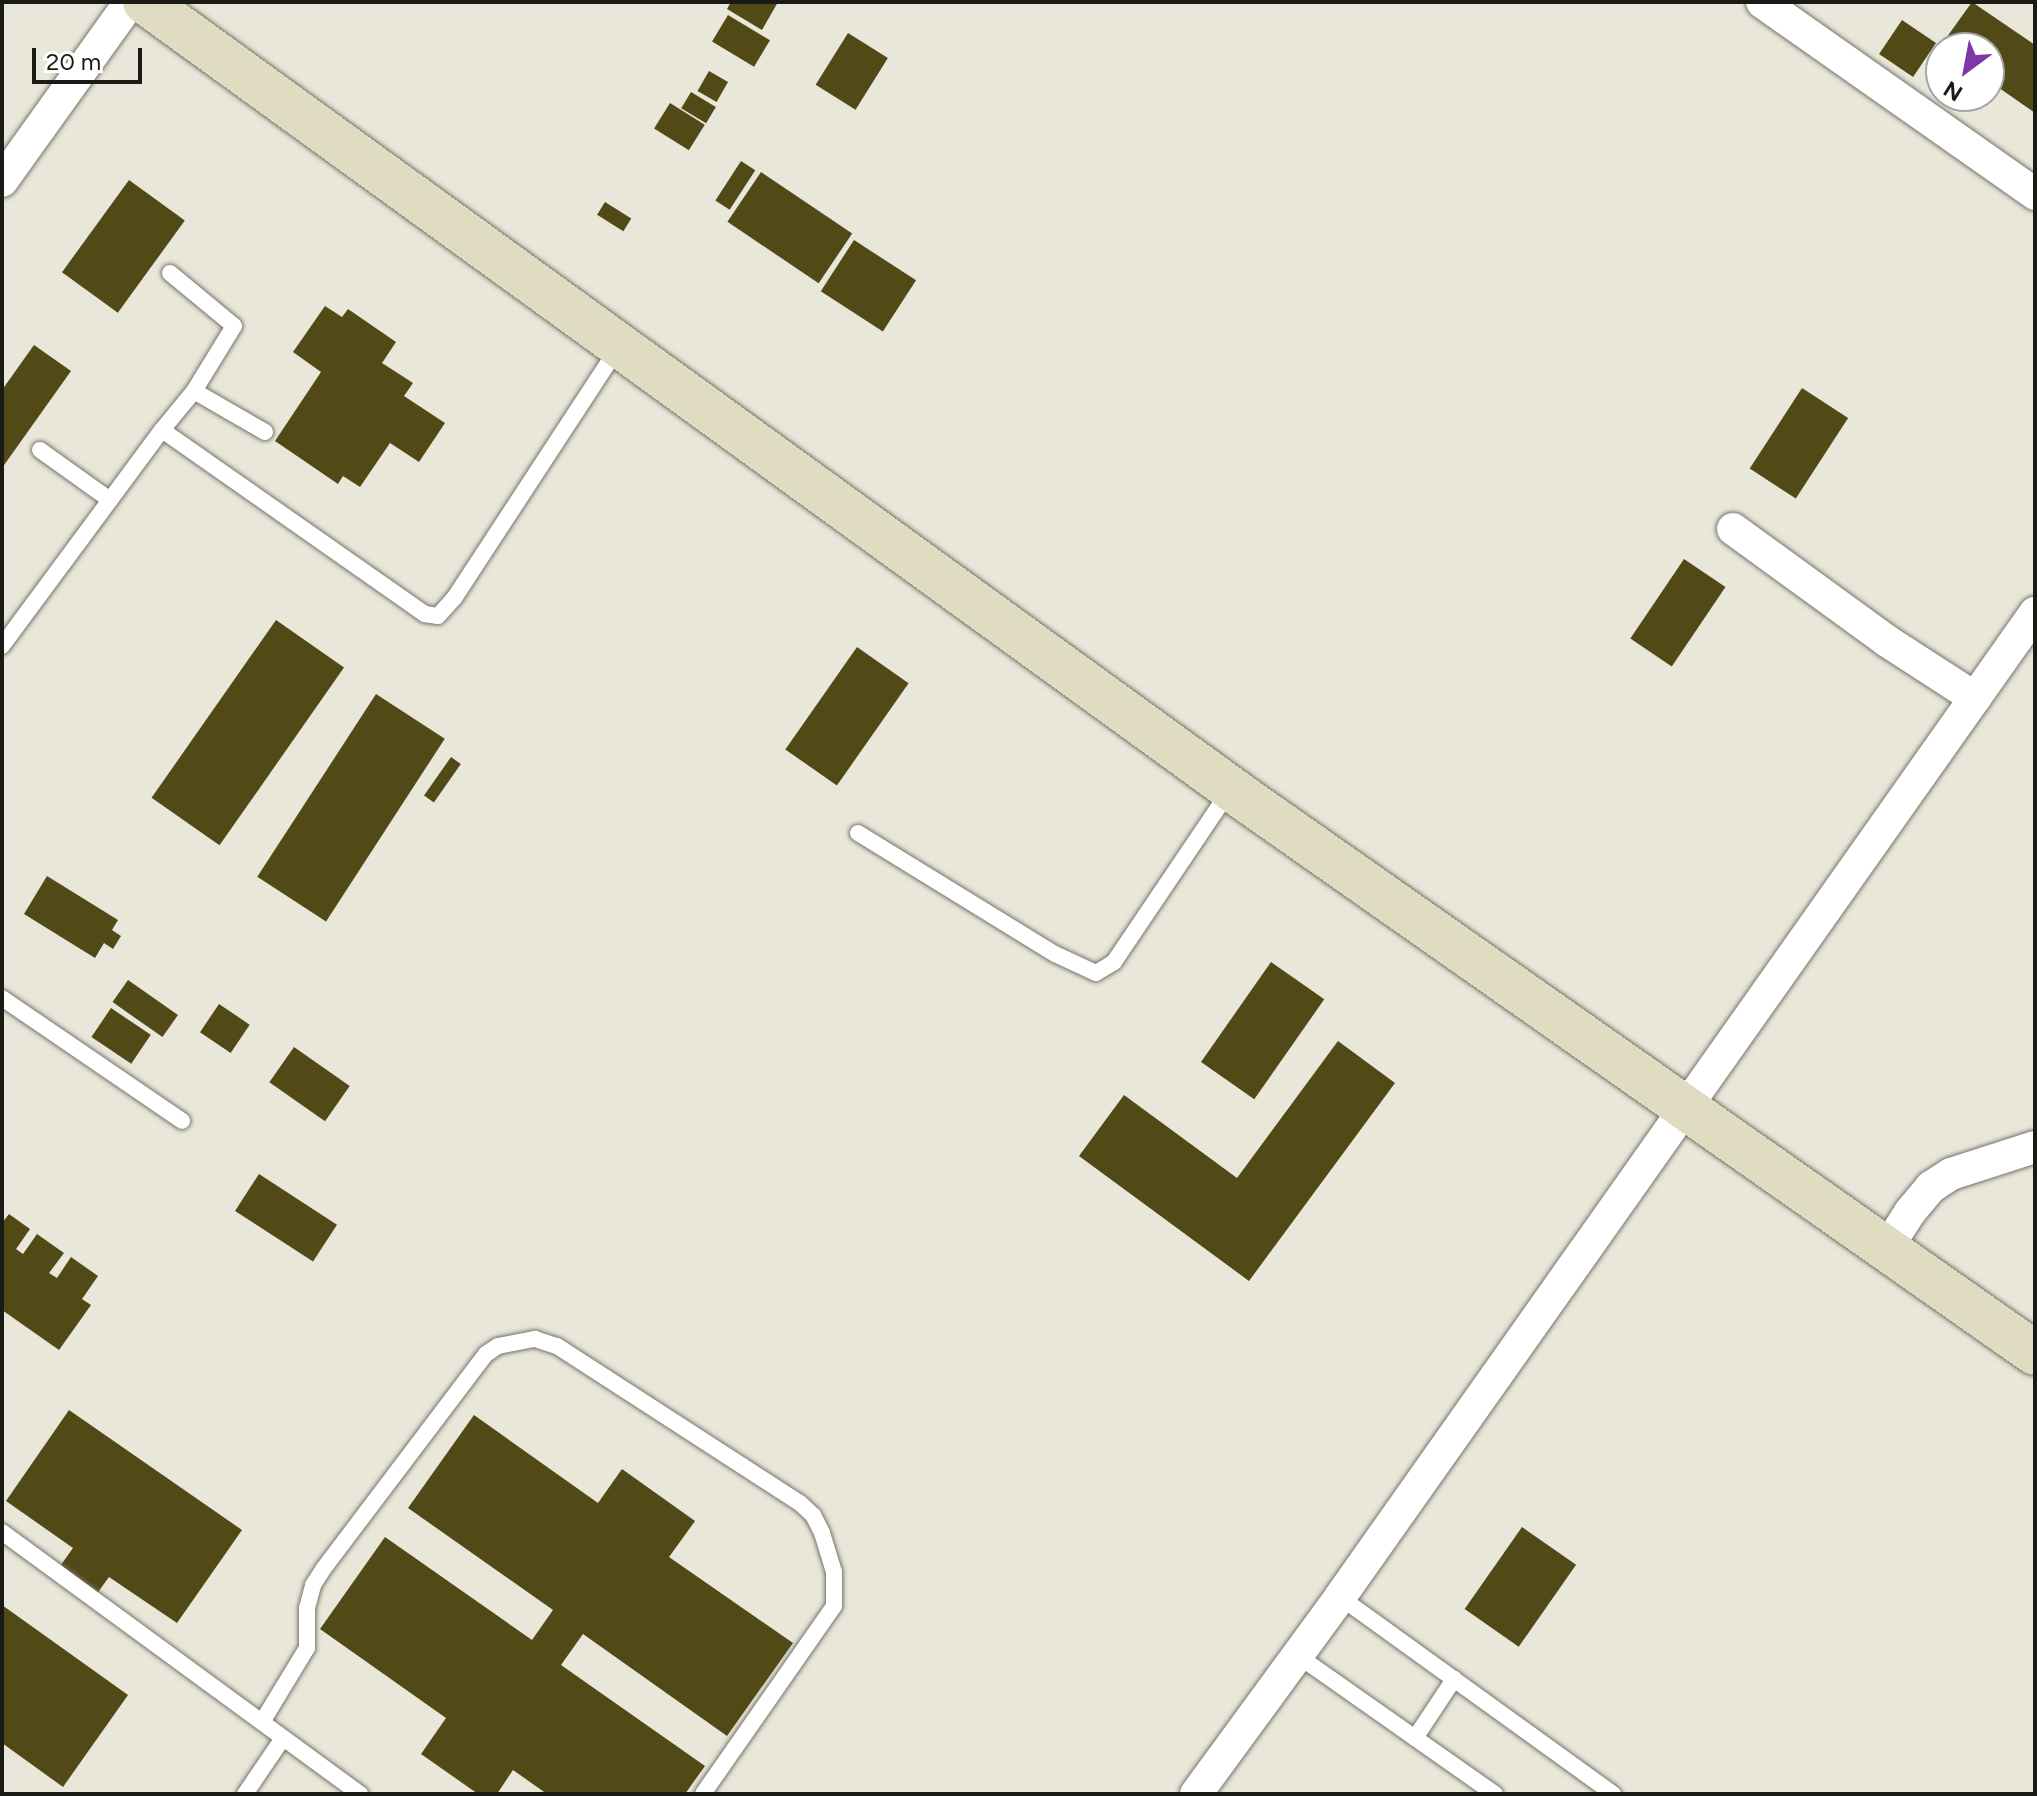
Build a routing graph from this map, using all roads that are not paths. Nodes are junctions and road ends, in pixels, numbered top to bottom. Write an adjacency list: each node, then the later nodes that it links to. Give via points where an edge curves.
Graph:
1 (130, 2): 4 (street)
2 (145, 2): 7 (street)
3 (1762, 2): 5 (street)
4 (2, 181)
5 (2035, 194)
6 (170, 273): 8 (lane, via 234,326)
7 (620, 344): 9 (lane, via 438,616 425,614); 17 (street)
8 (194, 391): 9 (lane); 10 (lane)
9 (162, 430): 12 (lane)
10 (265, 432)
11 (40, 450): 12 (lane)
12 (110, 500): 15 (lane)
13 (1733, 529): 16 (street)
14 (2035, 613): 16 (street)
15 (2, 646)
16 (1975, 698): 20 (street)
17 (1231, 788): 18 (lane, via 1114,962 1096,973 1055,954); 20 (street)
18 (858, 833)
19 (2, 998): 21 (lane)
20 (1686, 1105): 23 (street); 26 (street)
21 (182, 1121)
22 (2035, 1147): 23 (street, via 1951,1174 1931,1187)
23 (1887, 1248): 24 (street)
24 (2035, 1353)
25 (2, 1532): 29 (lane)
26 (1340, 1597): 27 (street); 28 (lane)
27 (1297, 1655): 31 (lane); 35 (street)
28 (1454, 1679): 31 (lane); 37 (lane)
29 (262, 1722): 30 (lane); 34 (lane, via 307,1648 307,1608 324,1568 486,1354 535,1339 557,1346 800,1503 822,1533 834,1572 834,1606)
30 (283, 1738): 32 (lane); 33 (lane)
31 (1415, 1738): 36 (lane)
32 (245, 1794)
33 (360, 1794)
34 (703, 1794)
35 (1196, 1794)
36 (1495, 1794)
37 (1613, 1794)

